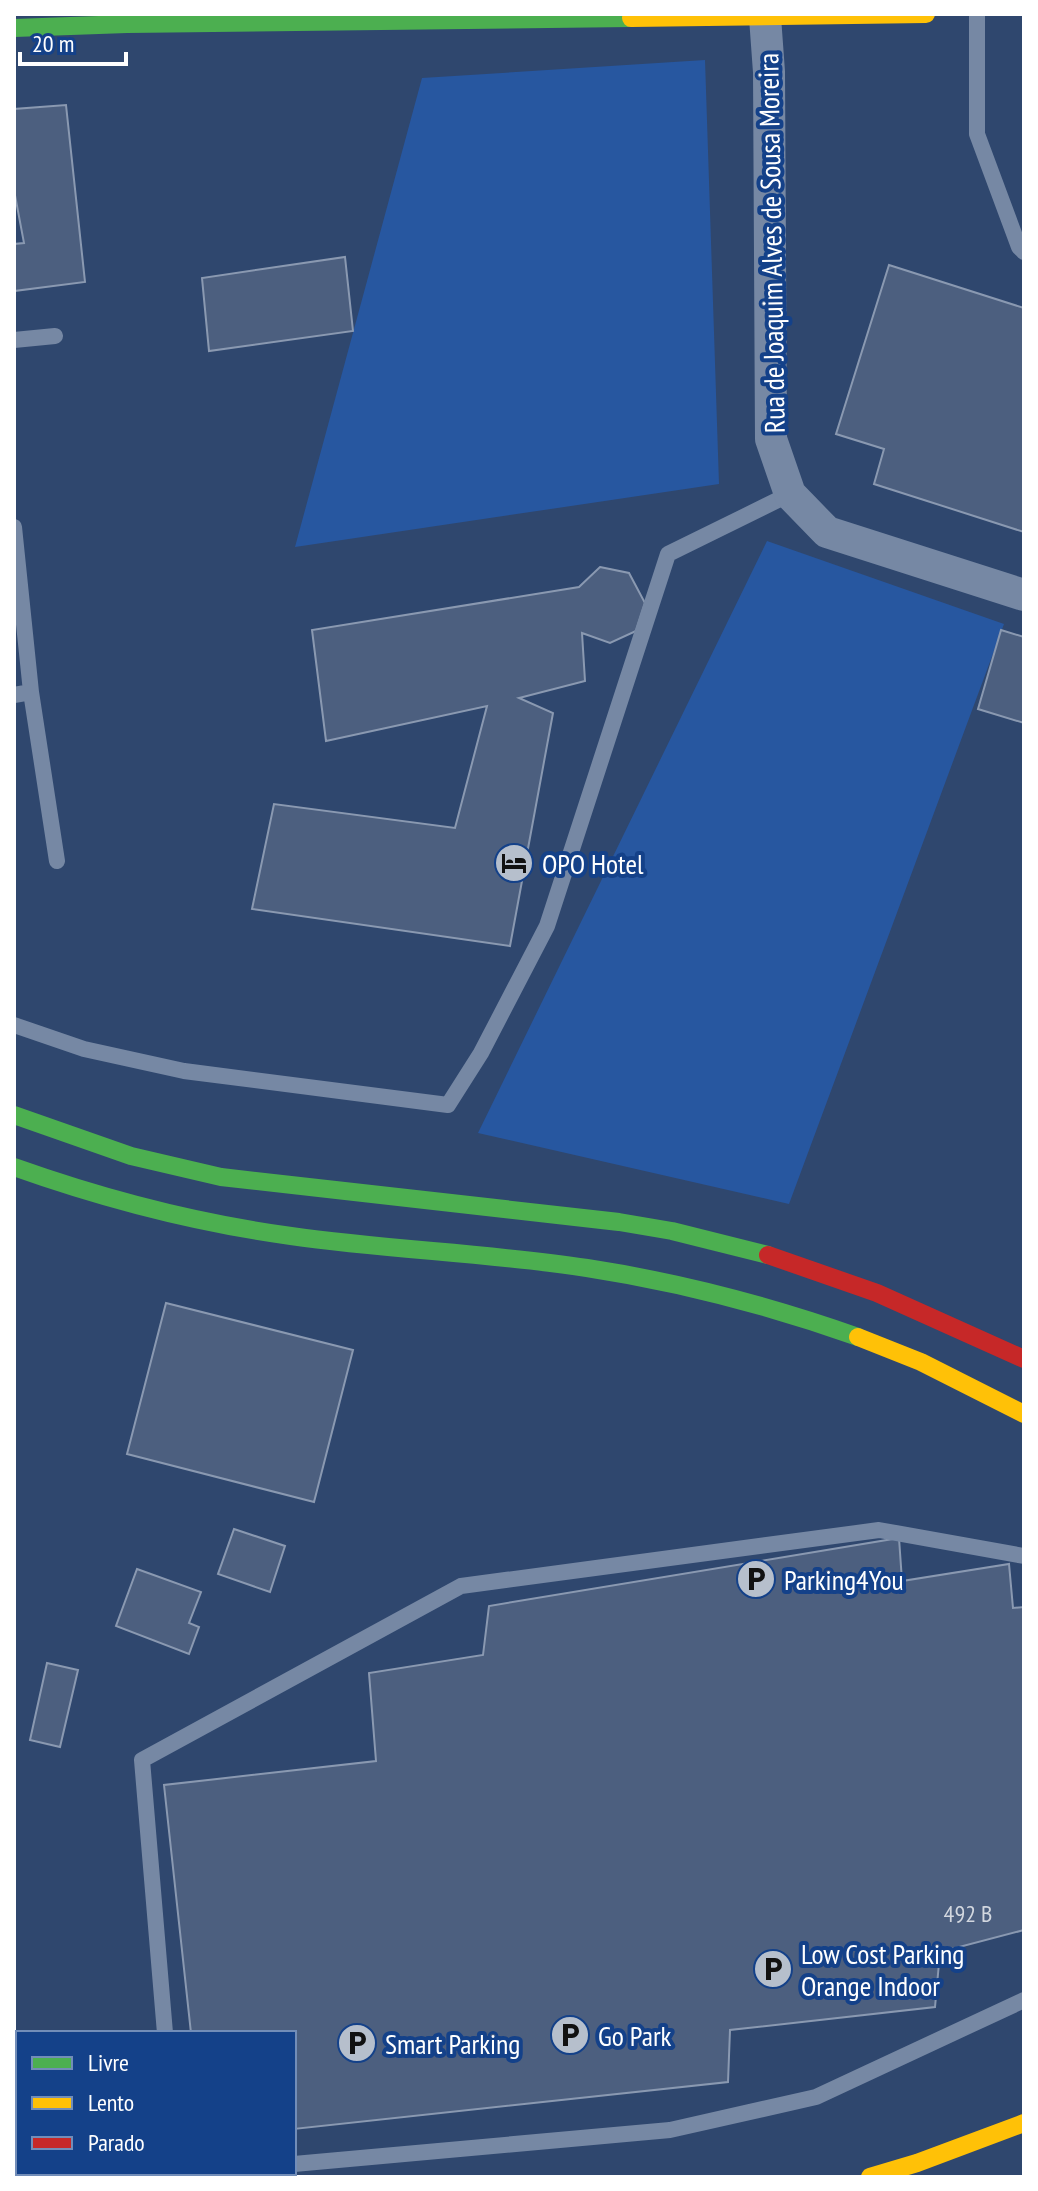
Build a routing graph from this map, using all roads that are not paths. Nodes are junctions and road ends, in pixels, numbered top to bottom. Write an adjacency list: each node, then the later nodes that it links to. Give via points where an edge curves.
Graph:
1 (926, 14): 4 (main road)
2 (977, 14): 7 (lane, via 977,134)
3 (632, 16): 4 (main road); 5 (main road)
4 (765, 17): 10 (street, Rua de Joaquim Alves de Sousa Moreira, via 771,439)
5 (127, 19): 6 (main road)
6 (14, 28)
7 (1024, 252)
8 (55, 336): 9 (lane)
9 (14, 340)
10 (790, 494): 12 (street, Rua de Joaquim Alves de Sousa Moreira, via 827,532); 15 (lane, via 668,554 547,926 448,1105 184,1071 84,1049)
11 (14, 527): 13 (lane)
12 (1024, 595)
13 (22, 694): 14 (lane)
14 (57, 861)
15 (14, 1025)
16 (14, 1115): 18 (main road, via 107,1150 251,1182 542,1212 693,1236 836,1277)
17 (14, 1167): 19 (main road, via 149,1210 290,1236 517,1258 734,1297 875,1343)
18 (1024, 1359)
19 (1024, 1414)
20 (1024, 1556): 22 (lane, via 879,1530 461,1586 142,1760)
21 (1024, 2000): 24 (lane, via 816,2097 670,2130)
22 (165, 2031)
23 (1024, 2123): 25 (main road)
24 (296, 2164)
25 (919, 2170): 26 (main road)
26 (870, 2177)

